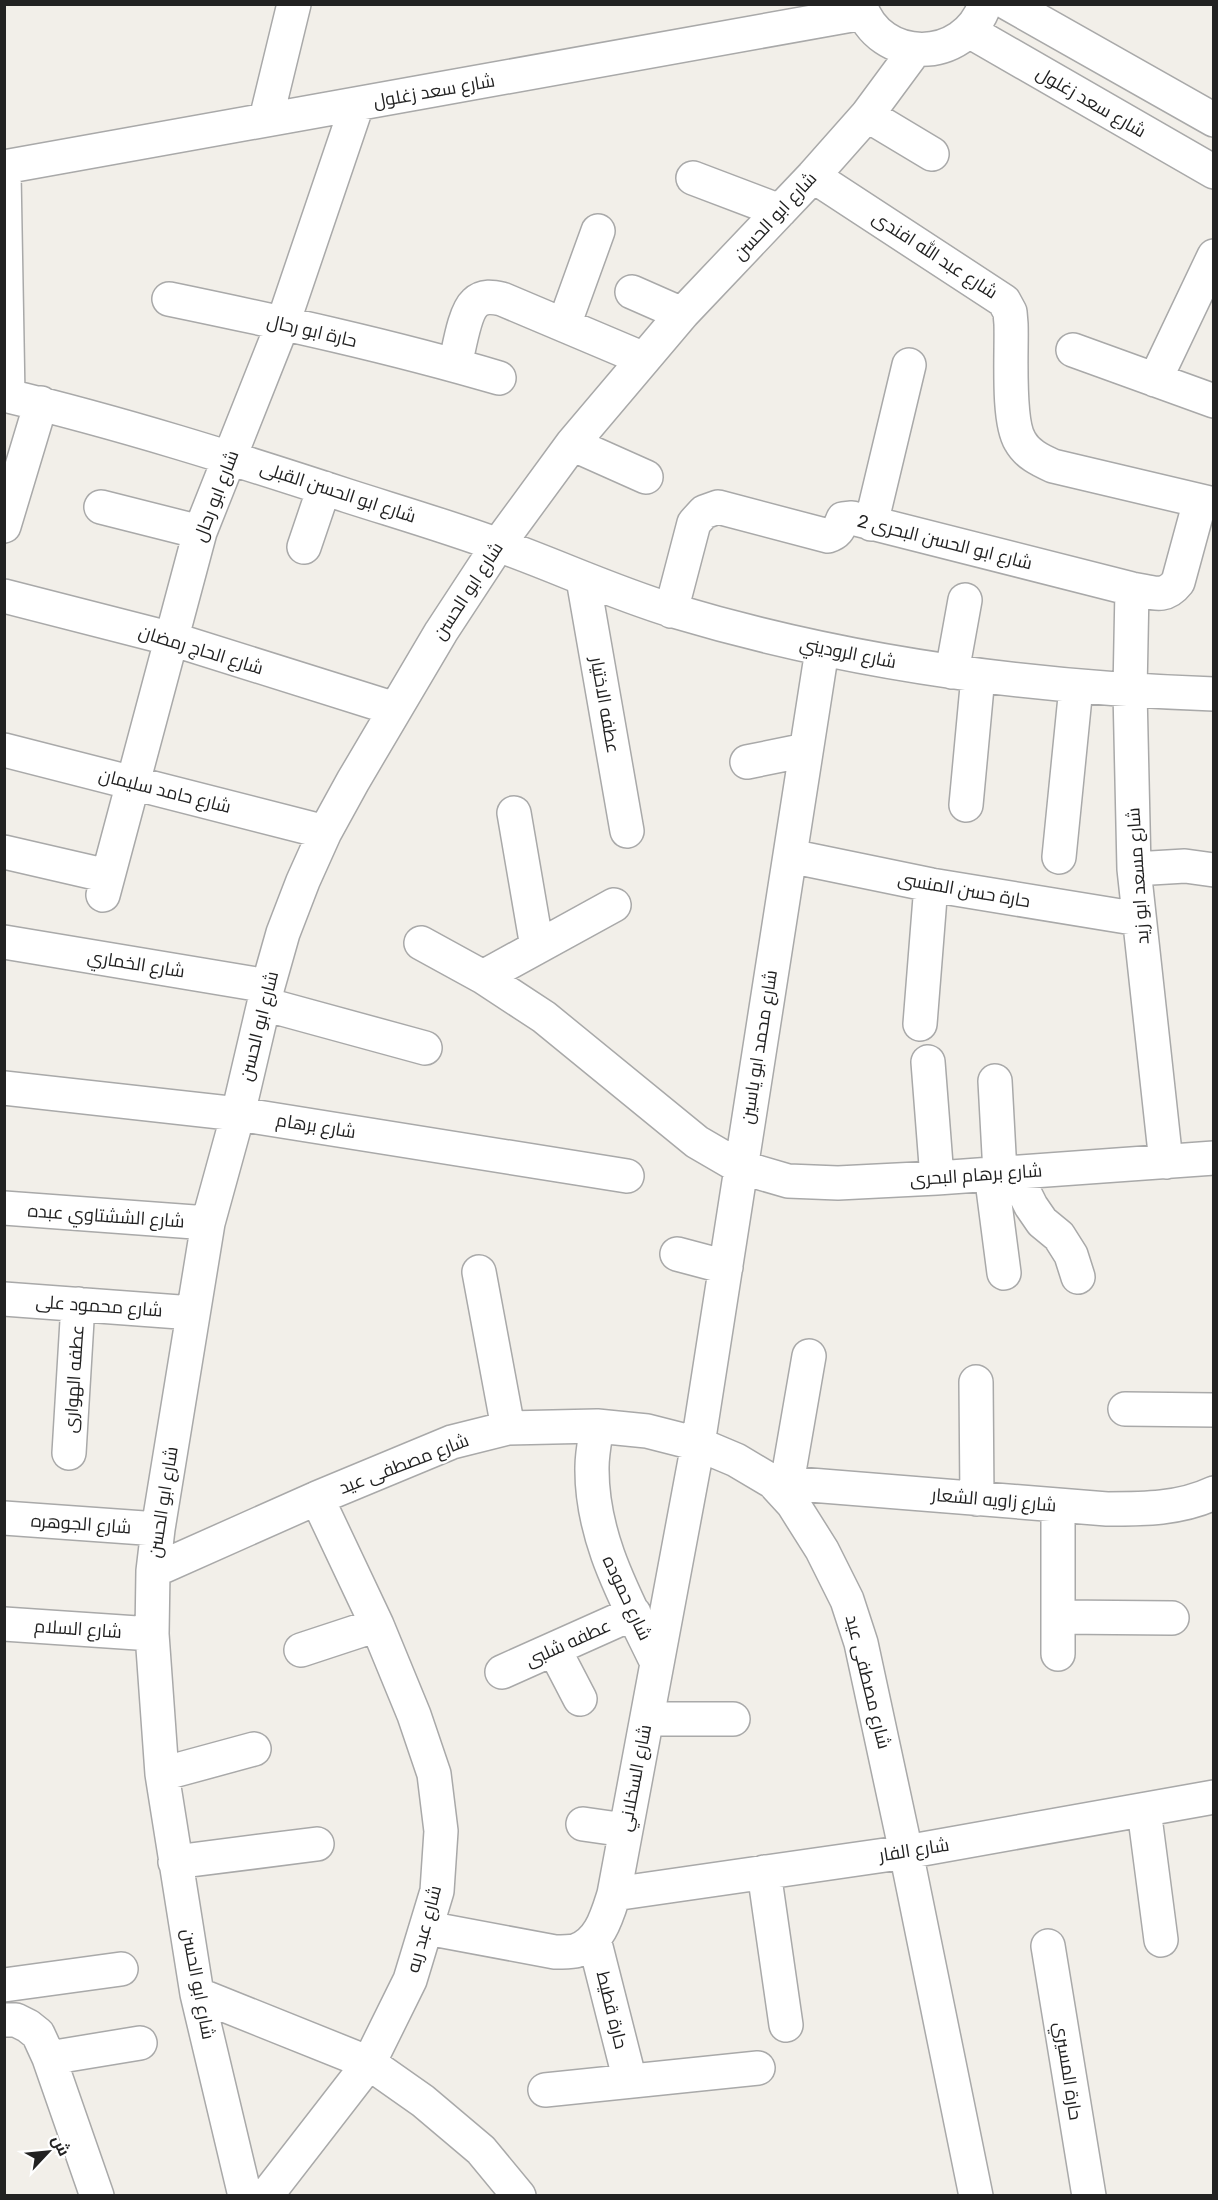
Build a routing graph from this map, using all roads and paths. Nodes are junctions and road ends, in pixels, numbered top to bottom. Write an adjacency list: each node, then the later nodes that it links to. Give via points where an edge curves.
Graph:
1 (294, 4): 9 (street)
2 (1009, 4): 8 (street)
3 (862, 9): 5 (street, via 876,30 894,44); 6 (street, شارع سعد زغلول)
4 (977, 18): 5 (street, via 953,43); 12 (street, شارع سعد زغلول)
5 (915, 50): 7 (street, شارع ابو الحسن)
6 (357, 105): 9 (street, شارع سعد زغلول); 22 (street, شارع ابو رحال)
7 (867, 115): 10 (street); 14 (street, شارع ابو الحسن)
8 (1212, 116)
9 (266, 119): 11 (street, شارع سعد زغلول)
10 (932, 154)
11 (4, 167)
12 (1214, 172)
13 (4, 173): 30 (street)
14 (813, 176): 16 (street, شارع ابو الحسن); 37 (street, شارع عبد الله افندى, via 1004,301 1011,324 1013,421 1020,441 1034,457 1053,466)
15 (693, 178): 16 (street)
16 (780, 211): 21 (street, شارع ابو الحسن)
17 (598, 231): 23 (street)
18 (1214, 256): 29 (street)
19 (632, 292): 21 (street)
20 (169, 299): 22 (street, حارة ابو رحال)
21 (682, 314): 25 (street, شارع ابو الحسن)
22 (282, 323): 26 (street, حارة ابو رحال); 34 (street, شارع ابو رحال)
23 (564, 325): 25 (street); 26 (street, via 489,296 476,302 469,313)
24 (1073, 350): 29 (street)
25 (644, 359): 33 (street, شارع ابو الحسن)
26 (455, 365): 28 (street, حارة ابو رحال)
27 (909, 365): 39 (street)
28 (499, 378)
29 (1155, 380): 31 (street)
30 (6, 396): 32 (street, شارع ابو الحسن القبلى)
31 (1214, 401)
32 (41, 403): 34 (street, شارع ابو الحسن القبلى); 40 (street)
33 (572, 444): 35 (street); 42 (street, شارع ابو الحسن)
34 (230, 457): 36 (street, شارع ابو الحسن القبلى); 41 (street, شارع ابو رحال)
35 (646, 477)
36 (324, 488): 42 (street, شارع ابو الحسن القبلى); 43 (street)
37 (1207, 503): 45 (street, شارع ابو الحسن البحرى 2, via 1172,590 1162,594)
38 (100, 507): 41 (street)
39 (871, 524): 45 (street, شارع ابو الحسن البحرى 2); 48 (street, شارع ابو الحسن البحرى 2, via 848,517 828,536 718,507 704,512 694,523)
40 (4, 526)
41 (200, 532): 49 (street, شارع ابو رحال)
42 (498, 544): 44 (street, شارع الروديني); 55 (street, شارع ابو الحسن)
43 (304, 546)
44 (583, 579): 48 (street, شارع الروديني); 62 (street, عطفه الاختيار)
45 (1132, 589): 53 (street, شارع مسعد ابو زيد)
46 (4, 596): 49 (street, شارع الحاج رمضان)
47 (965, 600): 51 (street)
48 (671, 611): 50 (street, شارع الروديني)
49 (172, 639): 55 (street, شارع الحاج رمضان); 59 (street, شارع ابو رحال)
50 (822, 650): 51 (street, شارع الروديني); 57 (street, شارع محمد ابو ياسين)
51 (965, 674): 52 (street, شارع الروديني); 60 (street)
52 (1076, 687): 53 (street, شارع الروديني); 66 (street)
53 (1130, 691): 54 (street, شارع الروديني); 67 (street, شارع مسعد ابو زيد)
54 (1214, 694)
55 (395, 709): 63 (street, شارع ابو الحسن)
56 (4, 750): 59 (street, شارع حامد سليمان)
57 (806, 750): 58 (street); 65 (street, شارع محمد ابو ياسين)
58 (747, 762)
59 (133, 782): 63 (street, شارع حامد سليمان); 64 (street, شارع ابو رحال, via 106,886)
60 (966, 805)
61 (514, 813): 74 (street)
62 (627, 831)
63 (325, 832): 76 (street, شارع ابو الحسن, via 284,933)
64 (4, 852)
65 (790, 856): 69 (street, حارة حسن المنسى); 85 (street, شارع محمد ابو ياسين)
66 (1059, 856)
67 (1134, 869): 68 (street, via 1185,866); 71 (street, شارع مسعد ابو زيد)
68 (1214, 870)
69 (931, 885): 71 (street, حارة حسن المنسى); 77 (street)
70 (614, 906): 74 (street)
71 (1139, 919): 84 (street, شارع مسعد ابو زيد)
72 (4, 942): 76 (street, شارع الخماري)
73 (421, 943): 75 (street)
74 (537, 947): 75 (street)
75 (483, 977): 85 (street, via 544,1017 696,1142)
76 (266, 995): 78 (street, شارع الخماري); 82 (street, شارع ابو الحسن)
77 (920, 1024)
78 (425, 1048)
79 (928, 1062): 88 (street)
80 (995, 1081): 86 (street)
81 (4, 1088): 82 (street, شارع برهام)
82 (238, 1114): 87 (street, شارع برهام); 90 (street, شارع ابو الحسن)
83 (1214, 1158): 84 (street, شارع برهام البحرى)
84 (1166, 1162): 86 (street, شارع برهام البحرى)
85 (740, 1167): 88 (street, شارع برهام البحرى, via 788,1181 838,1183); 92 (street, شارع محمد ابو ياسين)
86 (1002, 1173): 88 (street, شارع برهام البحرى); 94 (street); 95 (street, via 1042,1222 1059,1236)
87 (627, 1176)
88 (937, 1178)
89 (4, 1208): 90 (street, شارع الششتاوي عبده)
90 (208, 1223): 98 (street, شارع ابو الحسن)
91 (677, 1254): 92 (street)
92 (726, 1267): 105 (street, شارع محمد ابو ياسين)
93 (479, 1272): 104 (street)
94 (1004, 1273)
95 (1078, 1277)
96 (4, 1299): 97 (street, شارع محمود على)
97 (78, 1304): 98 (street, شارع محمود على); 106 (street, عطفه الهوارى)
98 (193, 1312): 113 (street, شارع ابو الحسن)
99 (809, 1356): 107 (street)
100 (976, 1382): 110 (street)
101 (1125, 1409): 102 (street)
102 (1214, 1410)
103 (597, 1426): 104 (street, شارع مصطفى عيد); 105 (street, شارع مصطفى عيد, via 647,1431); 115 (street, شارع حموده, via 592,1467 595,1507 618,1584)
104 (508, 1428): 109 (street, شارع مصطفى عيد, via 452,1442)
105 (698, 1444): 107 (street, شارع مصطفى عيد); 124 (street, شارع السخلاني)
106 (69, 1453)
107 (780, 1482): 110 (street, شارع زاويه الشعار); 136 (street, شارع مصطفى عيد, via 847,1600 861,1643)
108 (1214, 1493): 111 (street, شارع زاويه الشعار, via 1155,1509)
109 (317, 1498): 114 (street, شارع مصطفى عيد); 119 (street, شارع عبد ربه)
110 (977, 1499): 111 (street, شارع زاويه الشعار)
111 (1058, 1505): 116 (street)
112 (4, 1518): 113 (street, شارع الجوهره)
113 (158, 1529): 114 (street, شارع ابو الحسن)
114 (153, 1571): 120 (street, شارع ابو الحسن)
115 (634, 1613): 121 (street, عطفه شلبى); 124 (street, شارع حموده)
116 (1058, 1617): 117 (street); 123 (street)
117 (1172, 1618)
118 (4, 1624): 120 (street, شارع السلام)
119 (376, 1625): 122 (street); 140 (street, شارع عبد ربه, via 434,1774 441,1831 437,1891)
120 (153, 1634): 130 (street, شارع ابو الحسن)
121 (554, 1649): 125 (street, عطفه شلبى); 126 (street)
122 (301, 1650)
123 (1058, 1654)
124 (657, 1662): 127 (street, شارع السخلاني)
125 (502, 1672)
126 (580, 1699)
127 (646, 1719): 128 (street); 134 (street, شارع السخلاني)
128 (733, 1719)
129 (254, 1749): 130 (street)
130 (162, 1774): 137 (street, شارع ابو الحسن)
131 (1214, 1797): 132 (street, شارع الفار)
132 (1144, 1810): 136 (street, شارع الفار); 142 (street)
133 (583, 1824): 134 (street)
134 (626, 1830): 139 (street, شارع السخلاني)
135 (317, 1844): 137 (street)
136 (906, 1852): 138 (street, شارع الفار); 159 (street, شارع مصطفى عيد)
137 (176, 1862): 146 (street, شارع ابو الحسن)
138 (764, 1872): 139 (street, شارع الفار); 148 (street)
139 (614, 1894): 141 (street, شارع السخلاني, via 605,1923)
140 (427, 1928): 141 (street, via 555,1952 575,1951); 151 (street, شارع عبد ربه, via 410,1980)
141 (594, 1939): 153 (street, حارة قطيط)
142 (1161, 1940)
143 (1048, 1946): 160 (street, حارة المسيري)
144 (121, 1969): 145 (street)
145 (4, 1985)
146 (197, 1994): 151 (street); 156 (street, شارع ابو الحسن)
147 (4, 2020): 150 (street, via 16,2020 38,2034)
148 (786, 2025)
149 (140, 2043): 150 (street)
150 (49, 2058): 155 (street)
151 (369, 2063): 157 (street, شارع عبد ربه); 158 (street, via 423,2101 481,2150)
152 (758, 2068): 153 (street)
153 (630, 2081): 154 (street)
154 (545, 2090)
155 (96, 2196)
156 (245, 2196)
157 (266, 2196)
158 (519, 2196)
159 (976, 2196)
160 (1089, 2196)

